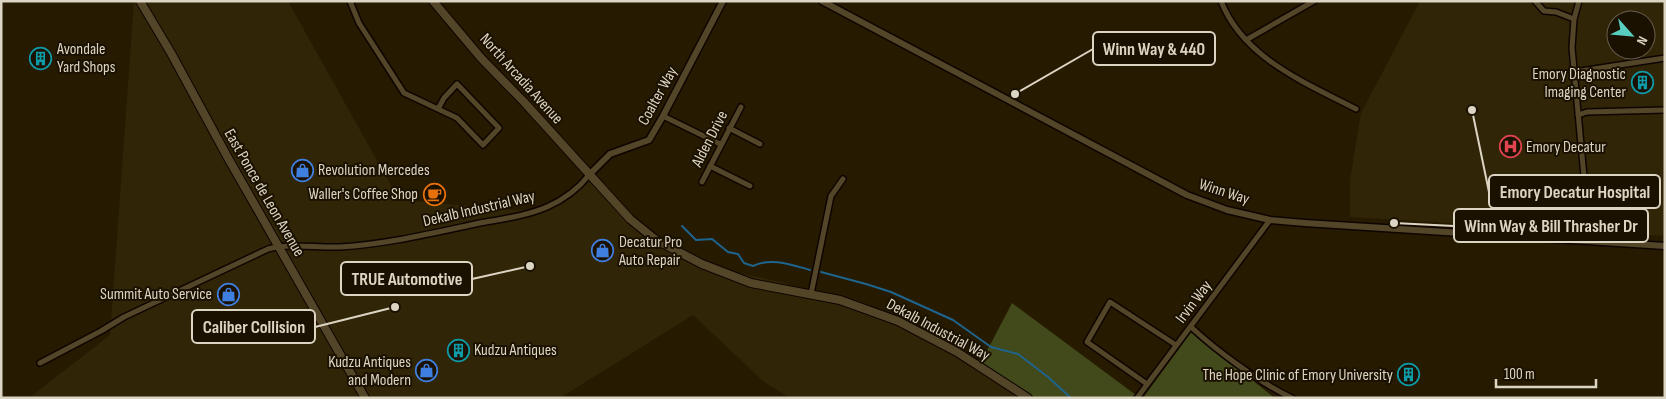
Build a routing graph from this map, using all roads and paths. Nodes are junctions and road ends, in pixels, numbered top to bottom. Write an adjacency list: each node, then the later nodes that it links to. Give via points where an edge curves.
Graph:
1 (140, 1): 30 (main road, East Ponce de Leon Avenue)
2 (350, 1): 15 (street, via 359,23 404,93)
3 (433, 1): 24 (main road, North Arcadia Avenue)
4 (723, 1): 19 (street, Coalter Way)
5 (822, 1): 28 (street, Winn Way, via 1187,194 1227,210)
6 (1221, 1): 11 (street)
7 (1314, 1): 11 (street)
8 (1536, 1): 10 (street, via 1544,11)
9 (1579, 1): 10 (street)
10 (1574, 19): 13 (street)
11 (1246, 40): 16 (street, via 1286,72)
12 (1665, 58): 13 (street)
13 (1574, 72): 18 (street)
14 (741, 107): 20 (street, Alden Drive)
15 (438, 109): 15 (street, via 457,118 483,145 499,128 457,84)
16 (1356, 109)
17 (1665, 110): 18 (street)
18 (1578, 115): 29 (street)
19 (664, 116): 21 (street); 24 (street, Coalter Way, via 649,140 610,154)
20 (729, 128): 21 (street, Alden Drive); 22 (street)
21 (720, 144): 23 (street, Alden Drive)
22 (760, 144)
23 (710, 166): 26 (street, Alden Drive); 27 (street)
24 (589, 175): 30 (street, Dekalb Industrial Way, via 578,188 553,204 515,216 364,245); 32 (main road, Dekalb Industrial Way, via 630,219 656,240 702,264 751,282)
25 (843, 179): 32 (street, via 831,196)
26 (702, 182)
27 (750, 186)
28 (1270, 220): 29 (street, Winn Way); 33 (street, Irvin Way)
29 (1590, 241): 31 (street, Winn Way)
30 (279, 246): 35 (street, Dekalb Industrial Way, via 257,252 124,317); 37 (main road, East Ponce de Leon Avenue)
31 (1665, 246)
32 (811, 294): 38 (main road, Dekalb Industrial Way, via 840,300 898,321 957,352)
33 (1191, 327): 34 (street, Irvin Way); 40 (street, via 1272,388)
34 (1176, 345): 36 (street, Irvin Way); 36 (street, via 1110,302 1087,342)
35 (40, 363)
36 (1147, 384): 39 (street, Irvin Way)
37 (365, 398)
38 (1028, 398)
39 (1137, 398)
40 (1292, 398)

